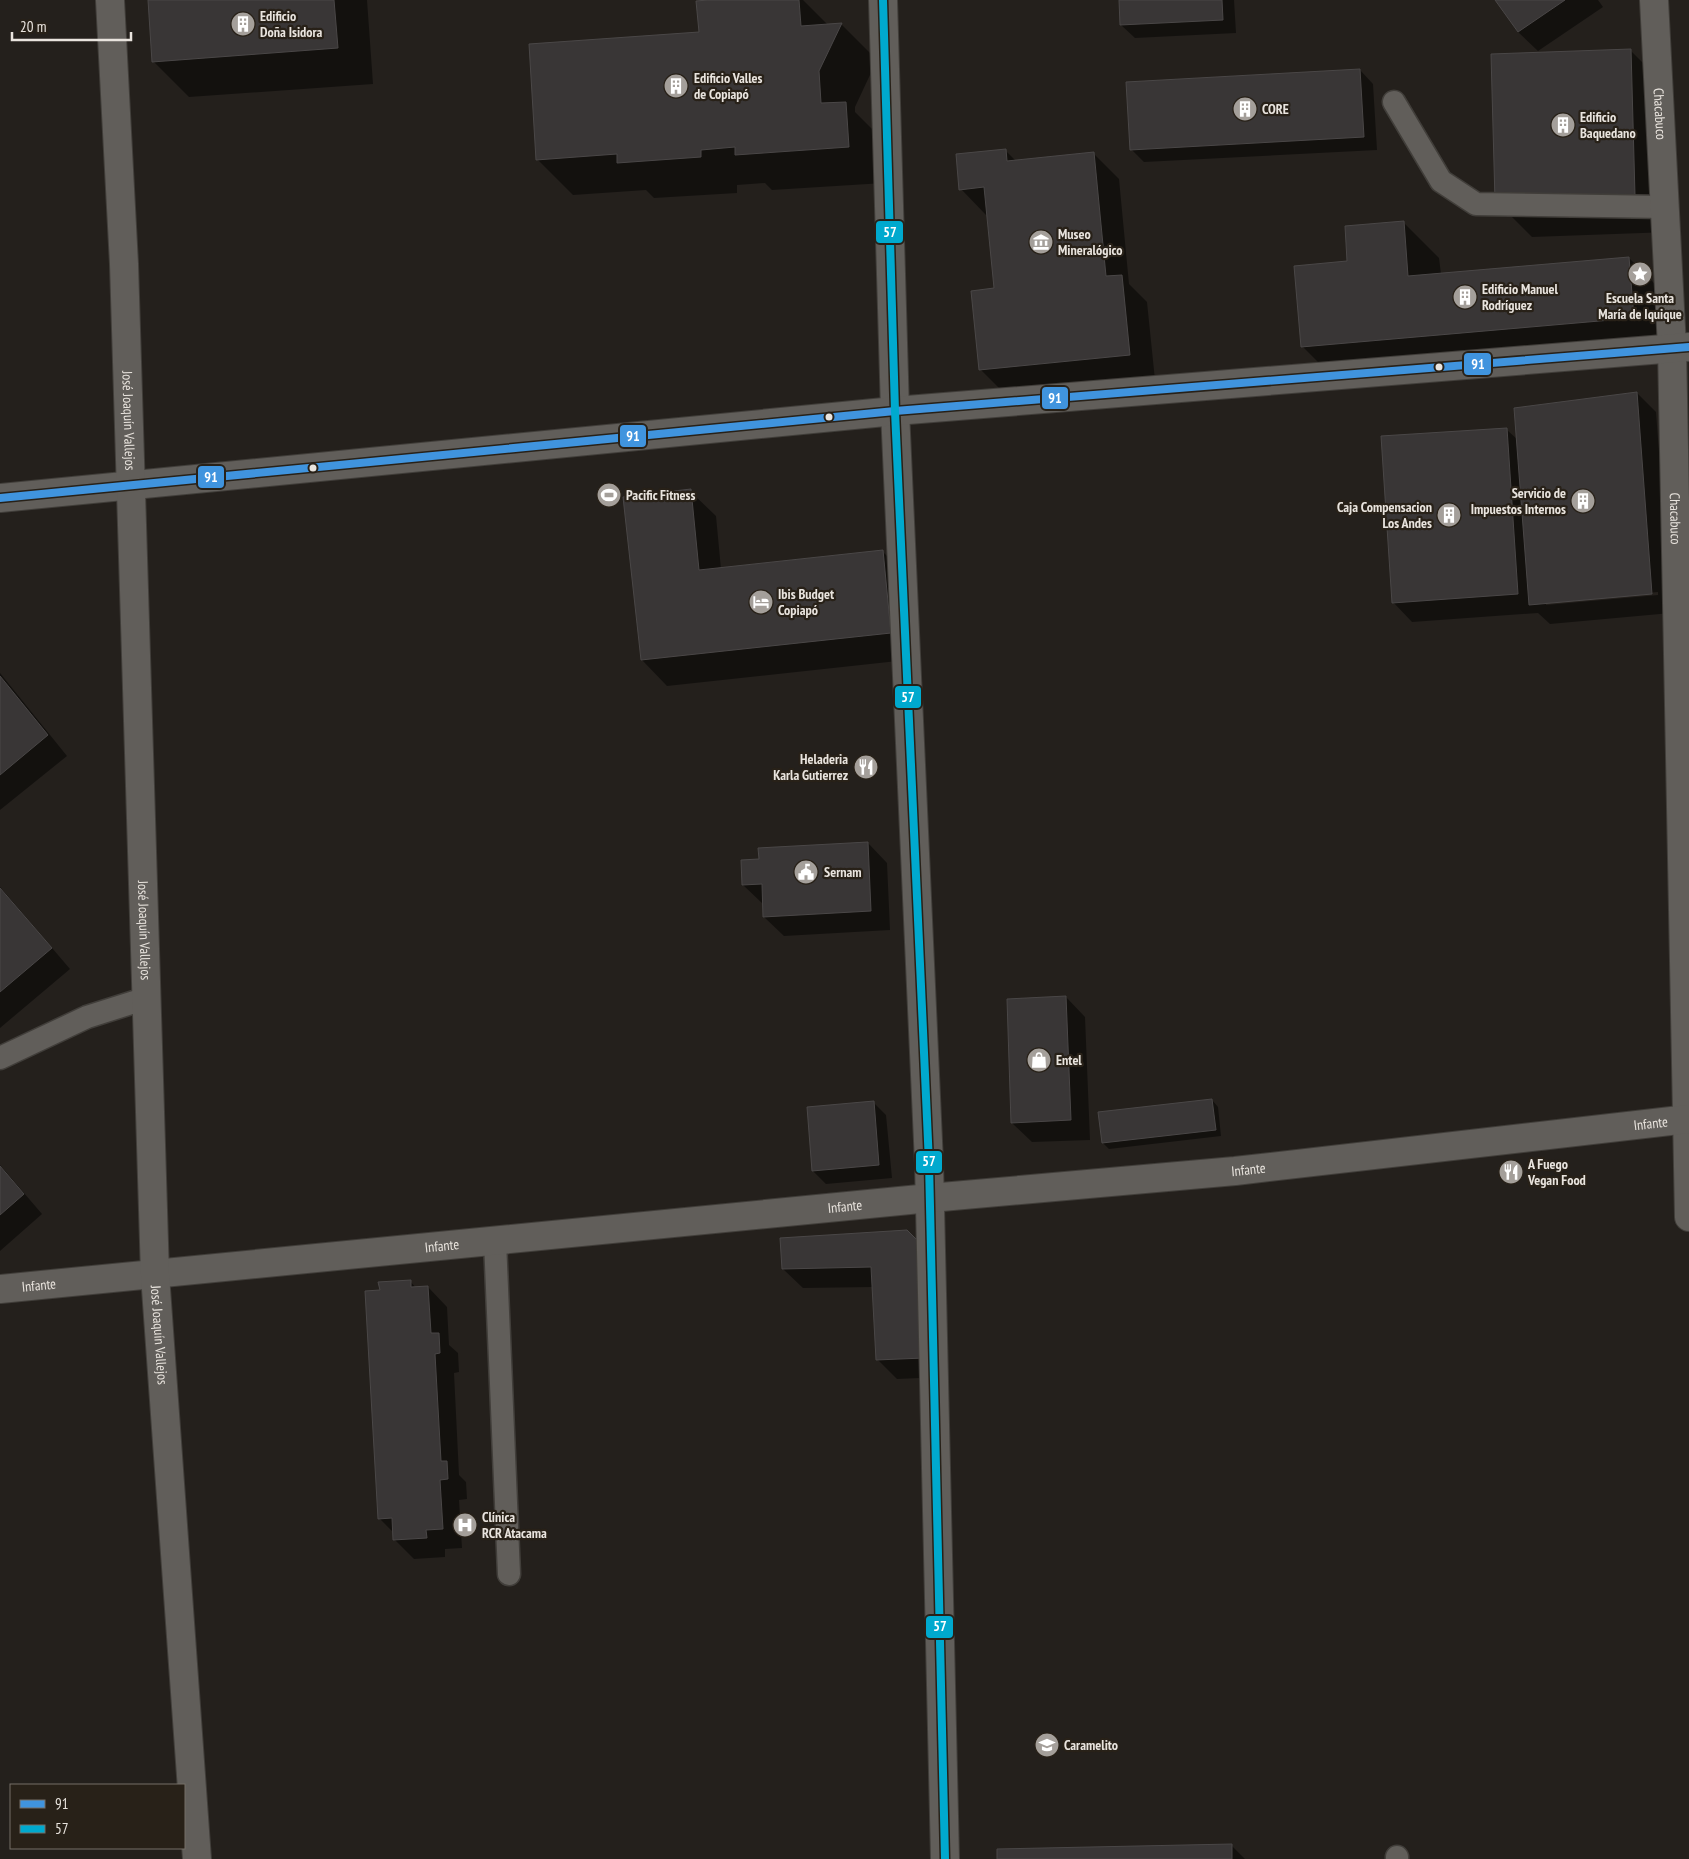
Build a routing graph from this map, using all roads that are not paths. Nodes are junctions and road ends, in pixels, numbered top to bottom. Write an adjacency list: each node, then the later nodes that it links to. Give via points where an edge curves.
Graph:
1 (110, 0): 8 (street, José Joaquín Vallejos, via 124,254)
2 (884, 0): 7 (street)
3 (1654, 0): 5 (street, Chacabuco)
4 (1394, 102): 5 (lane, via 1441,181 1476,204)
5 (1665, 207): 6 (street, Chacabuco)
6 (1681, 347): 7 (street); 12 (street, Chacabuco)
7 (895, 411): 8 (street); 13 (street)
8 (131, 486): 9 (street); 10 (street, José Joaquín Vallejos)
9 (0, 498)
10 (147, 998): 11 (lane, via 87,1017); 16 (street, José Joaquín Vallejos)
11 (0, 1058)
12 (1689, 1119): 13 (street, Infante, via 1235,1172); 14 (street, Chacabuco)
13 (930, 1198): 15 (street, Infante); 20 (street)
14 (1689, 1218)
15 (495, 1241): 16 (street, Infante); 18 (lane)
16 (155, 1275): 17 (street, Infante); 19 (street, José Joaquín Vallejos)
17 (0, 1289)
18 (509, 1574)
19 (197, 1859)
20 (945, 1859)

